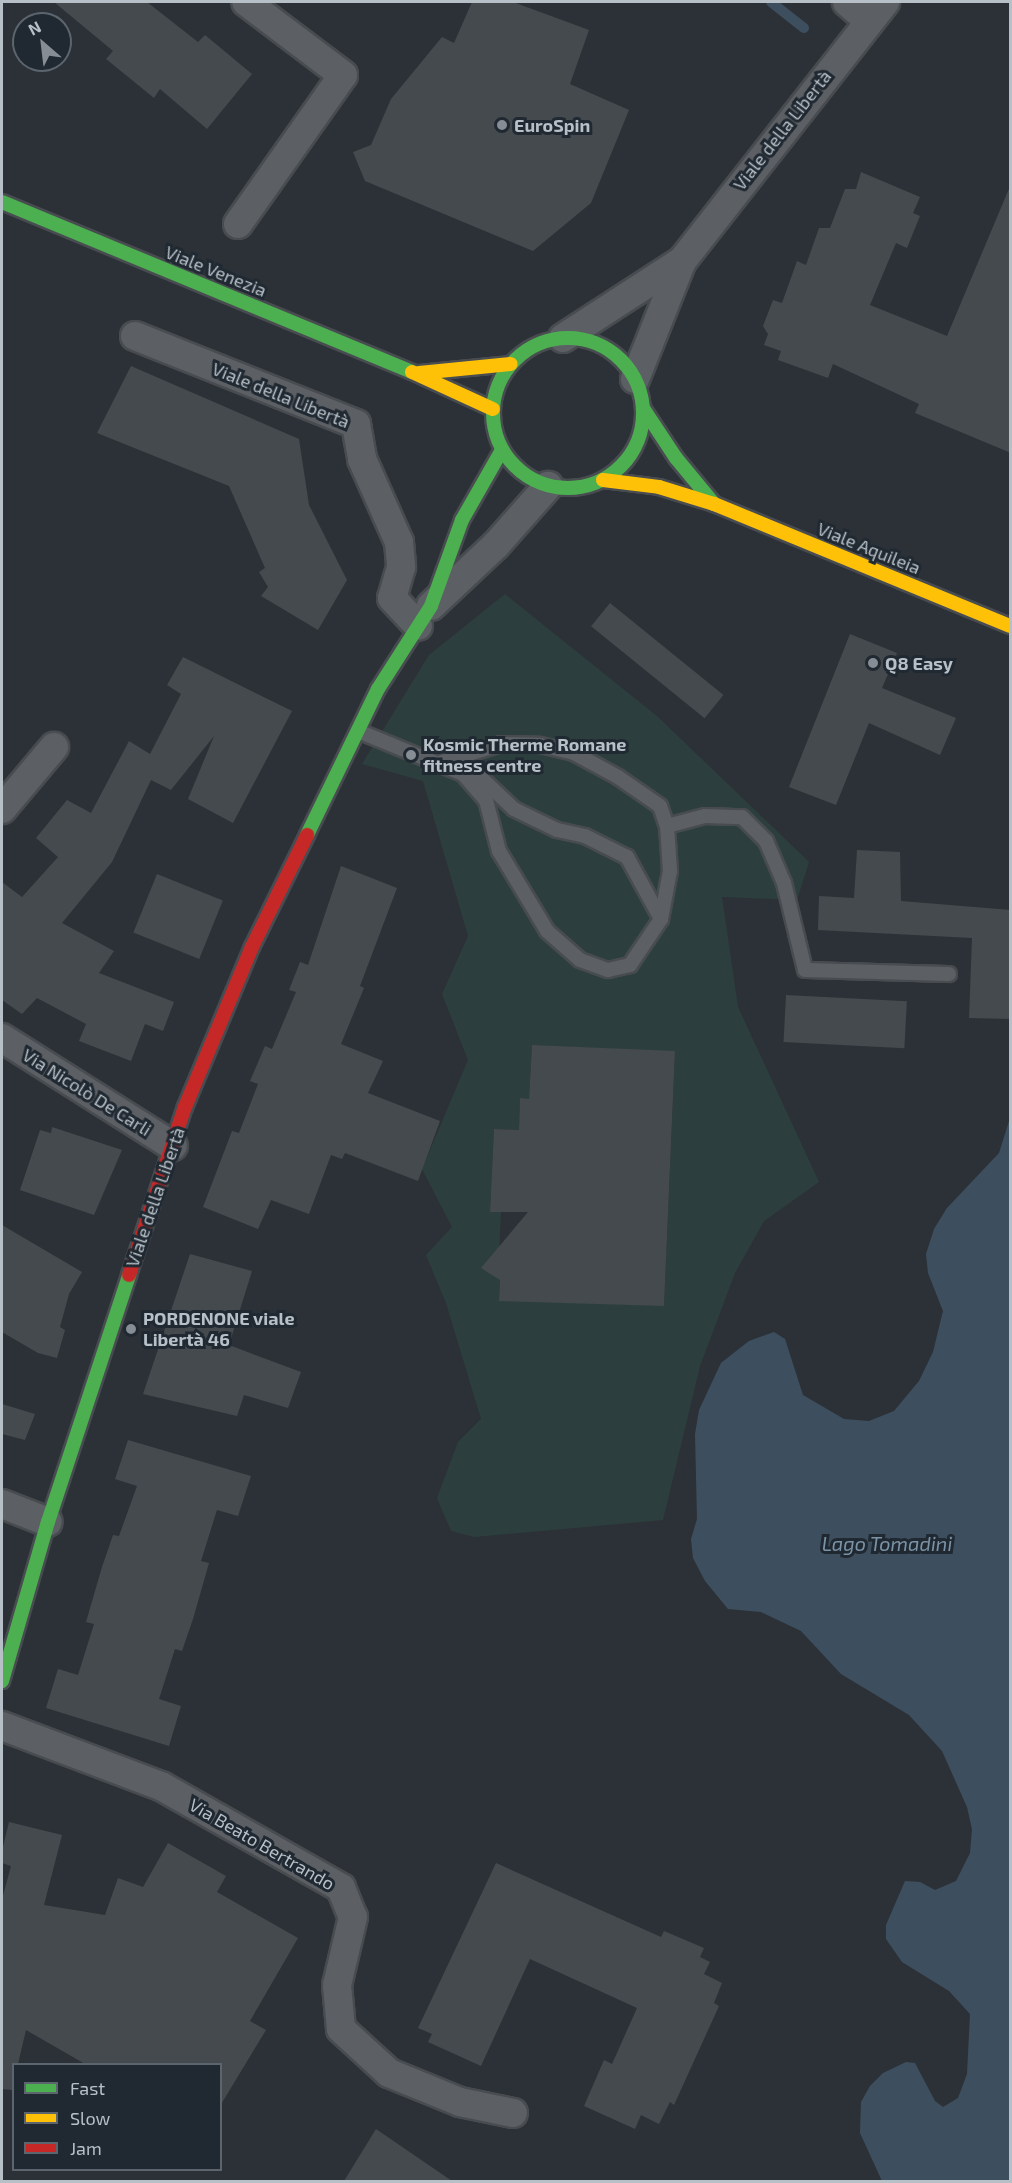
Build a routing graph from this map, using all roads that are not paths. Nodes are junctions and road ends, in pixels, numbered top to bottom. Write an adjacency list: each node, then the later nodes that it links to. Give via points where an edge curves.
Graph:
1 (246, 2): 5 (street, via 343,75)
2 (847, 2): 3 (street)
3 (877, 11): 6 (street, Viale della Libertà)
4 (2, 202): 10 (main road, Viale Venezia)
5 (238, 224)
6 (682, 261): 8 (street, Viale della Libertà); 11 (street, Viale della Libertà)
7 (135, 336): 18 (street, Viale della Libertà, via 356,424 370,481 399,543 401,567 392,598)
8 (563, 338): 9 (main road, Viale Aquileia, via 533,347); 11 (main road, Viale Aquileia, via 605,348)
9 (511, 364): 10 (main road, Viale Venezia); 13 (main road, Viale Aquileia, via 502,377)
10 (417, 374): 13 (main road, Viale Venezia)
11 (635, 379): 12 (main road, Viale Aquileia)
12 (643, 408): 15 (main road, Viale Aquileia, via 642,426 629,457); 17 (main road, Viale Aquileia, via 676,458)
13 (493, 409): 14 (main road, Viale Aquileia)
14 (502, 450): 16 (main road, Viale Aquileia, via 521,472); 18 (main road, Viale della Libertà, via 462,520)
15 (603, 480): 16 (main road, Viale Aquileia, via 585,487); 17 (main road, Viale Aquileia, via 659,487)
16 (548, 486): 18 (street, Viale della Libertà, via 496,545)
17 (714, 504): 19 (main road, Viale Aquileia)
18 (424, 616): 20 (main road, Viale della Libertà)
19 (1011, 626)
20 (358, 731): 22 (lane); 29 (main road, Viale della Libertà, via 252,947)
21 (54, 747): 24 (street)
22 (439, 763): 23 (lane); 25 (lane, via 501,744 540,745 574,753 660,806)
23 (463, 774): 26 (lane, via 481,778 514,809 627,857); 26 (lane, via 486,800 499,851 515,881 547,931 580,960 608,970 630,965)
24 (2, 809)
25 (667, 826): 26 (lane, via 669,871); 27 (lane, via 727,813 742,817 766,841 784,883 806,970)
26 (661, 919)
27 (949, 974)
28 (2, 1038): 29 (street, Via Nicolò De Carli)
29 (172, 1146): 31 (main road, Viale della Libertà)
30 (2, 1504): 31 (street)
31 (48, 1522): 32 (main road, Viale della Libertà)
32 (2, 1681)
33 (2, 1726): 34 (street, Via Beato Bertrando, via 161,1786 341,1888 353,1917 337,1985 342,2029 389,2073 460,2102)
34 (513, 2113)

